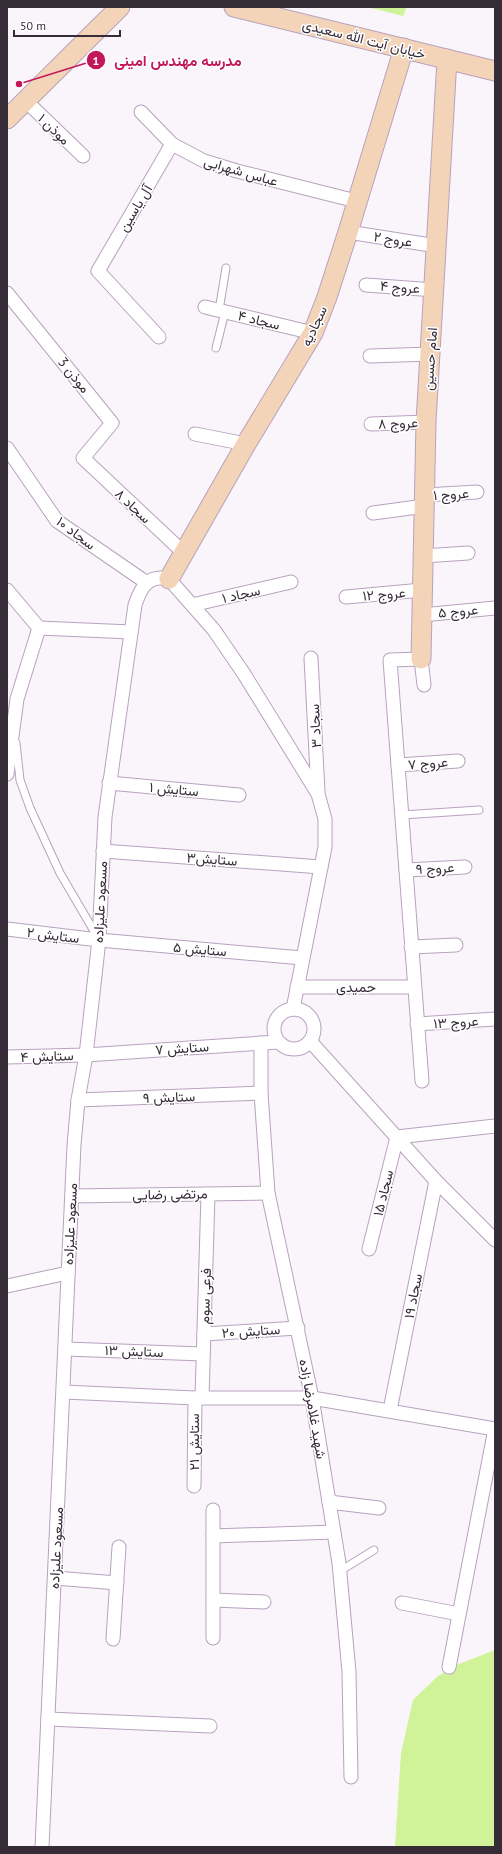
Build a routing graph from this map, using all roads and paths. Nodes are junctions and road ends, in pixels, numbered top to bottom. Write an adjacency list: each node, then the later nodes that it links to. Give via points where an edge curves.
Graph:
1 (120, 7): 6 (street)
2 (234, 7): 3 (street, خیابان آیت الله سعیدی)
3 (404, 48): 4 (street, خیابان آیت الله سعیدی); 11 (street, سجادیه)
4 (447, 59): 5 (street, خیابان آیت الله سعیدی); 13 (street, امام حسین)
5 (495, 71)
6 (26, 101): 8 (street); 10 (street, موذن ۱)
7 (141, 112): 9 (street, عباس شهرابی)
8 (7, 119)
9 (172, 144): 11 (street, عباس شهرابی, via 204,160 237,171); 21 (street, آل یاسین, via 98,271)
10 (83, 156)
11 (356, 201): 12 (street, سجادیه)
12 (348, 232): 13 (street, عروج ۲); 20 (street, سجادیه)
13 (437, 246): 16 (street, امام حسین)
14 (226, 268): 19 (lane)
15 (366, 285): 16 (street, عروج ۴)
16 (435, 290): 23 (street, امام حسین)
17 (7, 293): 30 (street, موذن 3, via 112,422)
18 (206, 307): 19 (street, سجاد ۴)
19 (222, 311): 20 (street, سجاد ۴); 22 (lane)
20 (313, 333): 28 (street, سجادیه)
21 (159, 337)
22 (216, 348)
23 (431, 354): 24 (street); 25 (street, امام حسین)
24 (370, 356)
25 (426, 422): 26 (street, عروج ۸); 32 (street, امام حسین)
26 (371, 424)
27 (195, 434): 28 (street)
28 (246, 444): 34 (street, سجادیه)
29 (7, 448): 39 (street, سجاد ۱۰, via 57,521)
30 (83, 458): 34 (street, سجاد ۸)
31 (477, 492): 32 (street, عروج ۱)
32 (425, 500): 33 (street, عروج ۱); 36 (street, امام حسین)
33 (373, 513)
34 (184, 553): 37 (street, سجادیه)
35 (468, 553): 36 (street)
36 (423, 556): 41 (street, امام حسین)
37 (170, 579): 39 (street, via 161,577); 43 (street)
38 (290, 582): 43 (street, سجاد ۱)
39 (146, 583): 47 (street, مسعود علیزاده, via 135,605)
40 (7, 590): 46 (street)
41 (422, 590): 42 (street, عروج ۱۲); 45 (street, امام حسین)
42 (346, 597)
43 (192, 605): 56 (street, via 214,630 244,674)
44 (495, 608): 45 (street, عروج ۵)
45 (422, 614): 49 (street, امام حسین)
46 (39, 628): 47 (street); 51 (street)
47 (131, 632): 55 (street, مسعود علیزاده)
48 (311, 658): 56 (street, سجاد ۳)
49 (421, 659): 50 (street); 53 (street, via 390,660)
50 (424, 685)
51 (13, 723): 54 (street); 65 (lane, via 20,780 30,808 60,873)
52 (458, 761): 53 (street, عروج ۷)
53 (398, 765): 59 (street)
54 (7, 774)
55 (109, 783): 57 (street, ستایش ۱); 60 (street, مسعود علیزاده)
56 (318, 794): 61 (street, via 325,819 326,835)
57 (239, 796)
58 (479, 810): 59 (lane)
59 (402, 815): 63 (street)
60 (103, 851): 61 (street, ستایش۳); 65 (street, مسعود علیزاده)
61 (321, 867): 68 (street)
62 (465, 867): 63 (street, عروج ۹)
63 (406, 870): 67 (street)
64 (7, 929): 65 (street, ستایش ۲)
65 (99, 940): 68 (street, ستایش ۵); 77 (street, مسعود علیزاده)
66 (456, 945): 67 (street)
67 (412, 947): 70 (street)
68 (302, 958): 69 (street)
69 (297, 987): 70 (street, حمیدی); 71 (street)
70 (414, 987): 73 (street)
71 (293, 1009): 74 (street, via 302,1010 309,1016 313,1024); 75 (street, via 284,1011 277,1017 274,1029)
72 (495, 1019): 73 (street, عروج ۱۳)
73 (417, 1024): 79 (street)
74 (310, 1041): 75 (street, via 303,1047 294,1049); 83 (street)
75 (278, 1042): 76 (street, ستایش ۷)
76 (260, 1043): 77 (street, ستایش ۷); 80 (street, شهید غلامرضا زاده)
77 (86, 1055): 78 (street, ستایش ۴); 81 (street, مسعود علیزاده)
78 (7, 1058)
79 (422, 1081)
80 (260, 1093): 81 (street, ستایش ۹); 85 (street, شهید غلامرضا زاده)
81 (78, 1100): 87 (street, مسعود علیزاده)
82 (495, 1126): 83 (street)
83 (397, 1137): 84 (street); 89 (street, سجاد ۱۵)
84 (436, 1181): 88 (street); 99 (street, سجاد ۱۹)
85 (268, 1193): 86 (street, مرتضی رضایی); 92 (street, شهید غلامرضا زاده)
86 (208, 1194): 87 (street, مرتضی رضایی); 93 (street, فرعی سوم)
87 (72, 1196): 90 (street, مسعود علیزاده)
88 (495, 1240)
89 (369, 1249)
90 (68, 1273): 91 (street); 94 (street, مسعود علیزاده)
91 (7, 1286)
92 (298, 1328): 93 (street, ستایش ۲۰); 98 (street, شهید غلامرضا زاده)
93 (204, 1334): 95 (street, فرعی سوم)
94 (66, 1349): 95 (street, ستایش ۱۳); 96 (street, مسعود علیزاده)
95 (203, 1354): 97 (street, فرعی سوم)
96 (64, 1392): 97 (street); 110 (street, مسعود علیزاده)
97 (198, 1398): 98 (street); 101 (street, ستایش ۲۱)
98 (312, 1398): 99 (street); 102 (street, شهید غلامرضا زاده)
99 (390, 1410): 100 (street)
100 (495, 1429): 115 (street)
101 (194, 1486)
102 (329, 1502): 103 (street); 105 (street, شهید غلامرضا زاده)
103 (379, 1508)
104 (213, 1510): 106 (street)
105 (334, 1532): 106 (street); 109 (street, شهید غلامرضا زاده)
106 (213, 1536): 112 (street)
107 (119, 1546): 111 (street)
108 (374, 1550): 109 (lane)
109 (340, 1571): 121 (street, شهید غلامرضا زاده, via 349,1672)
110 (55, 1578): 111 (street); 119 (street, مسعود علیزاده)
111 (116, 1583): 117 (street)
112 (213, 1600): 113 (street); 116 (street)
113 (264, 1602)
114 (402, 1604): 115 (street)
115 (460, 1614): 118 (street)
116 (214, 1638)
117 (113, 1639)
118 (449, 1668)
119 (48, 1719): 120 (street); 122 (street, مسعود علیزاده)
120 (210, 1726)
121 (351, 1777)
122 (42, 1847)

